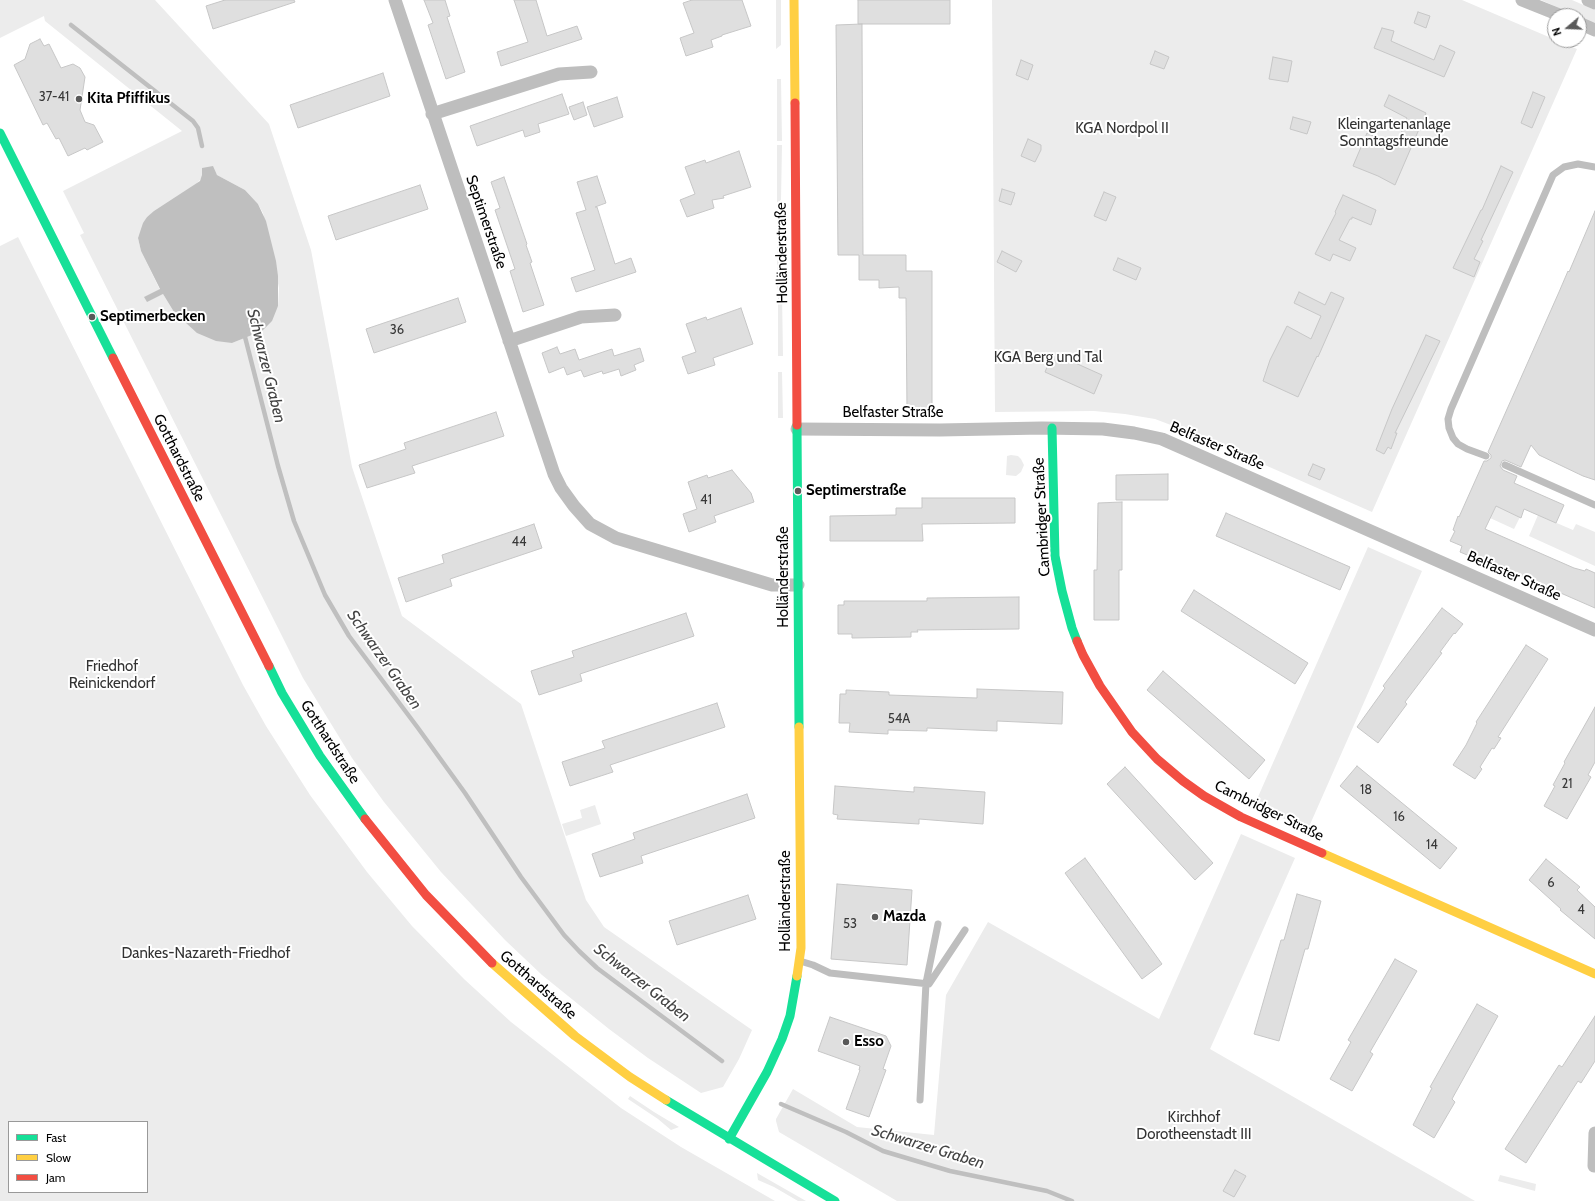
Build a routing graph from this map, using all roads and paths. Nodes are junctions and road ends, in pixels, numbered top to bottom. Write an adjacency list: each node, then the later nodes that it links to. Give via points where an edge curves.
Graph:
1 (395, 0): 8 (street, Septimerstraße)
2 (794, 0): 14 (street, Holländerstraße)
3 (1522, 0): 6 (street)
4 (1588, 0): 5 (street)
5 (1595, 3)
6 (1547, 10)
7 (591, 72): 8 (street, via 559,74)
8 (432, 114): 12 (street, Septimerstraße)
9 (0, 133): 27 (street, Gotthardstraße, via 282,693 320,756 362,815 426,895 488,960 537,1004 630,1077)
10 (1595, 167): 15 (lane, via 1578,164 1564,167 1553,175 1451,409 1448,419 1453,438 1467,449)
11 (615, 315): 12 (street, via 581,317)
12 (509, 341): 18 (street, Septimerstraße, via 554,474 561,488 590,524 616,538 772,585)
13 (1052, 428): 14 (street, Belfaster Straße); 19 (street, Belfaster Straße, via 1103,429 1162,439); 23 (street, Cambridger Straße, via 1055,556 1072,628 1100,686 1132,732 1157,759 1204,796 1241,817)
14 (797, 429): 18 (street, Holländerstraße)
15 (1486, 456)
16 (1505, 465): 17 (lane)
17 (1595, 505)
18 (798, 585): 22 (street, Holländerstraße)
19 (1595, 630)
20 (938, 924): 24 (lane)
21 (966, 930): 24 (lane, via 929,984)
22 (800, 961): 24 (lane, via 813,964 830,973); 27 (street, Holländerstraße, via 790,1016 774,1059)
23 (1595, 974)
24 (926, 983): 25 (lane)
25 (920, 1100)
26 (1595, 1133): 28 (street)
27 (729, 1139): 29 (street, Gotthardstraße)
28 (1594, 1166)
29 (835, 1201)

